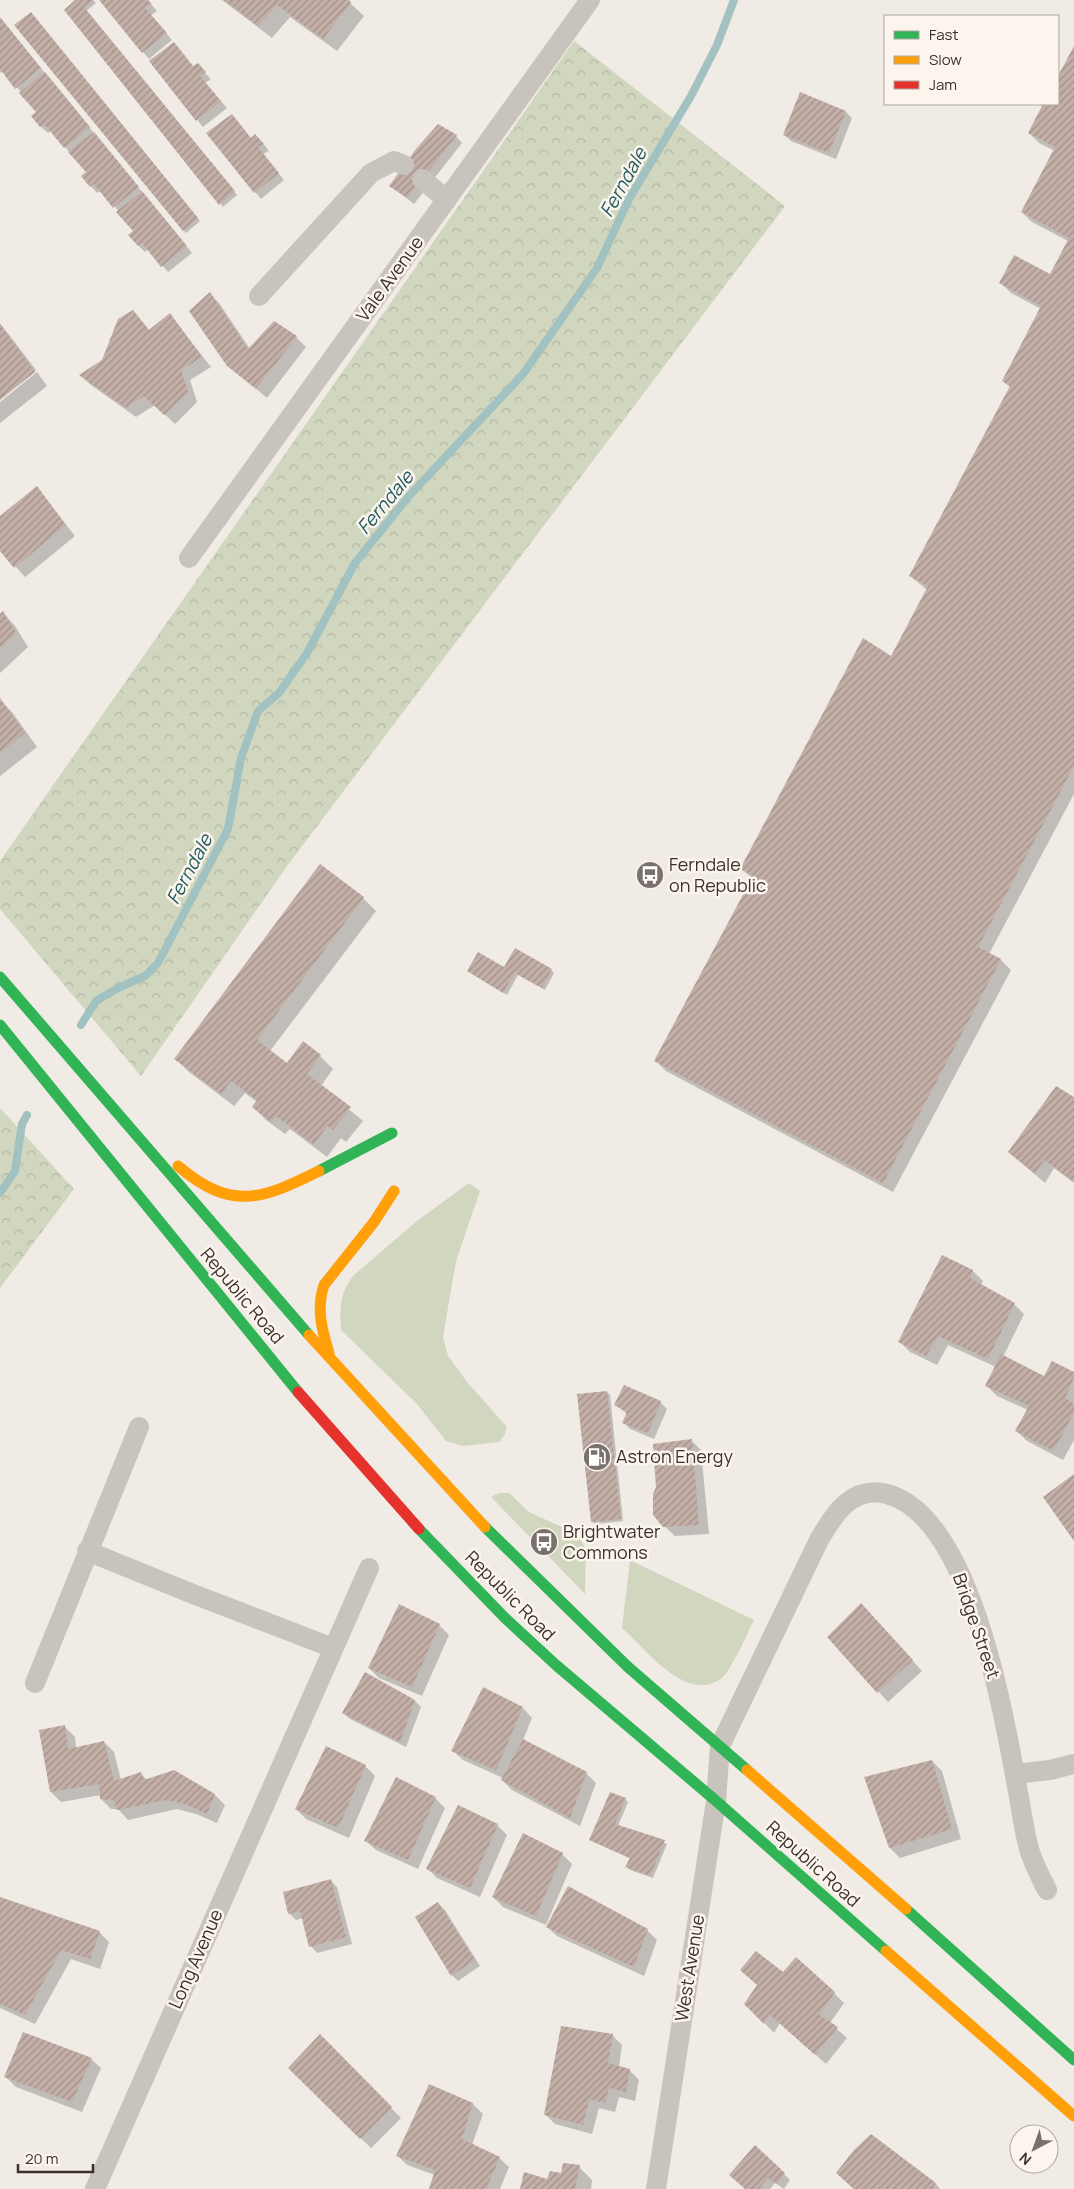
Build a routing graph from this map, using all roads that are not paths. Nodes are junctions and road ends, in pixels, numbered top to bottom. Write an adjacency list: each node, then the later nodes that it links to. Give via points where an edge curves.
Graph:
1 (590, 0): 4 (street, Vale Avenue)
2 (404, 165): 5 (street, via 394,161 370,174)
3 (422, 179): 4 (street)
4 (447, 200): 6 (street, Vale Avenue)
5 (259, 296)
6 (189, 558)
7 (0, 977): 9 (main road, Republic Road)
8 (0, 1025): 21 (main road, Republic Road, via 229,1309 429,1540 507,1620 577,1684)
9 (117, 1116): 10 (main road, via 194,1180 228,1196 259,1195 280,1189); 12 (main road, Republic Road)
10 (392, 1133)
11 (394, 1191): 12 (main road, via 366,1232 327,1278 318,1312)
12 (331, 1360): 18 (main road, Republic Road, via 500,1544 600,1642)
13 (139, 1427): 14 (street)
14 (88, 1550): 16 (street); 17 (street)
15 (369, 1568): 16 (street, Long Avenue)
16 (333, 1648): 25 (street, Long Avenue)
17 (35, 1683)
18 (720, 1746): 20 (street, Bridge Street, via 772,1633 833,1516 850,1499 873,1490 898,1497 916,1511 938,1535 961,1577 977,1617 995,1679); 21 (street, West Avenue); 23 (main road, Republic Road)
19 (1074, 1764): 20 (street)
20 (1015, 1774): 22 (street, Bridge Street, via 1030,1851)
21 (716, 1801): 24 (main road, Republic Road); 26 (street, West Avenue)
22 (1047, 1890)
23 (1074, 2060)
24 (1074, 2116)
25 (95, 2189)
26 (656, 2189)

